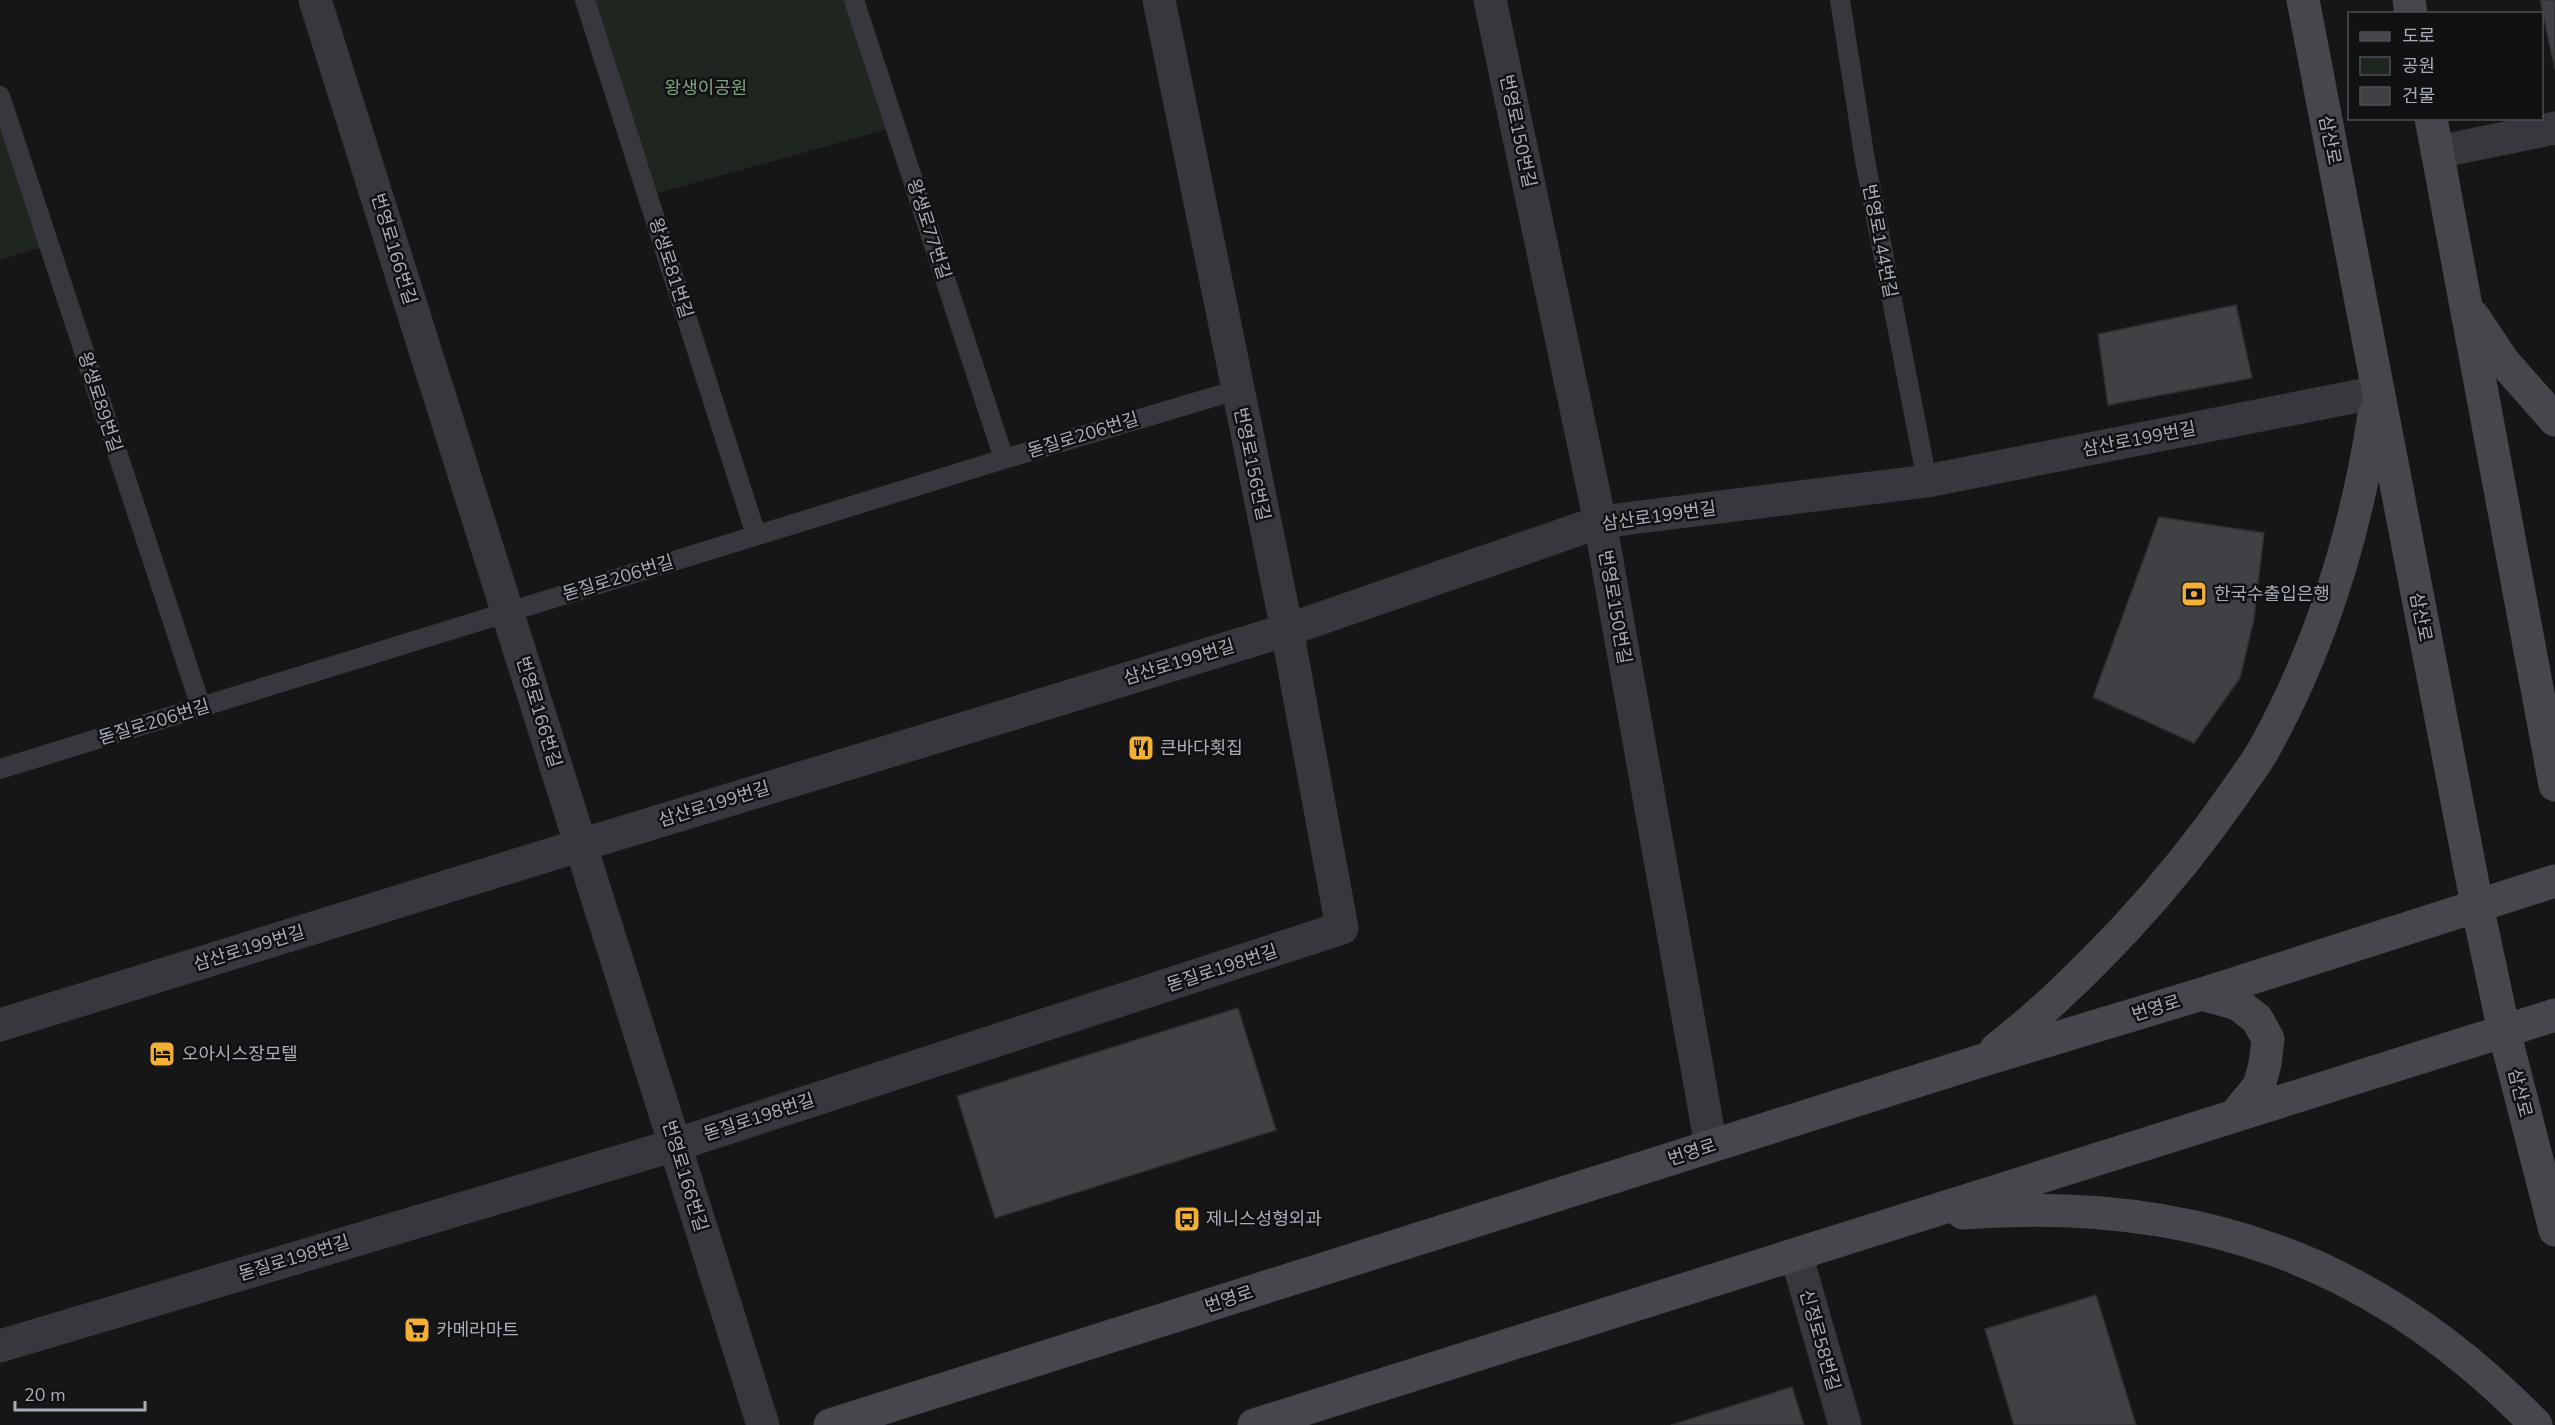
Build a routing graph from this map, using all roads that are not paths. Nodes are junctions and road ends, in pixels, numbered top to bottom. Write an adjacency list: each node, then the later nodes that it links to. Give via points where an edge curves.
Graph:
1 (315, 0): 20 (street, 번영로166번길)
2 (585, 0): 19 (lane, 왕생로81번길)
3 (854, 0): 16 (lane, 왕생로77번길)
4 (1159, 0): 13 (street, 번영로156번길)
5 (1490, 0): 18 (street, 번영로150번길)
6 (1840, 0): 17 (lane, 번영로144번길, via 1865,160)
7 (2303, 0): 14 (main road, 삼산로)
8 (0, 96): 22 (lane, 왕생로89번길)
9 (2431, 120): 11 (main road)
10 (2555, 128): 11 (street)
11 (2437, 152): 12 (main road)
12 (2465, 303): 15 (main road, via 2503,361); 24 (main road)
13 (1237, 390): 16 (lane, 돋질로206번길); 21 (street, 번영로156번길)
14 (2378, 392): 17 (street, 삼산로199번길); 27 (main road, 삼산로); 33 (main road, via 2354,519 2330,601 2302,674 2263,751 2162,889 2042,1012)
15 (2555, 420)
16 (1004, 459): 19 (lane, 돋질로206번길)
17 (1927, 481): 18 (street, 삼산로199번길)
18 (1600, 522): 21 (street, 삼산로199번길); 36 (street, 번영로150번길)
19 (756, 535): 20 (lane, 돋질로206번길)
20 (508, 612): 22 (lane, 돋질로206번길); 25 (street, 번영로166번길)
21 (1287, 630): 25 (street, 삼산로199번길); 28 (street, 번영로156번길)
22 (201, 707): 23 (lane, 돋질로206번길)
23 (0, 769)
24 (2555, 785)
25 (581, 845): 31 (street, 삼산로199번길); 35 (street, 번영로166번길)
26 (2555, 881): 27 (main road, 번영로)
27 (2477, 905): 29 (main road, 번영로); 32 (main road, 삼산로)
28 (1342, 928): 35 (street, 돋질로198번길)
29 (2202, 994): 33 (main road, 번영로); 34 (main road, via 2238,1004 2257,1019 2268,1039 2259,1086)
30 (2555, 1015): 32 (main road)
31 (0, 1025)
32 (2504, 1031): 34 (main road); 38 (main road, 삼산로)
33 (1977, 1062): 36 (main road, 번영로)
34 (2236, 1114): 37 (main road)
35 (675, 1145): 40 (street, 돋질로198번길); 41 (street, 번영로166번길)
36 (1711, 1146): 42 (main road, 번영로)
37 (1914, 1217): 39 (main road); 45 (main road, via 2035,1211 2108,1214 2232,1234 2295,1256 2369,1291 2441,1338)
38 (2555, 1230)
39 (1796, 1254): 43 (main road); 44 (street, 신정로58번길)
40 (0, 1346)
41 (763, 1425)
42 (830, 1425)
43 (1254, 1425)
44 (1845, 1425)
45 (2536, 1425)

